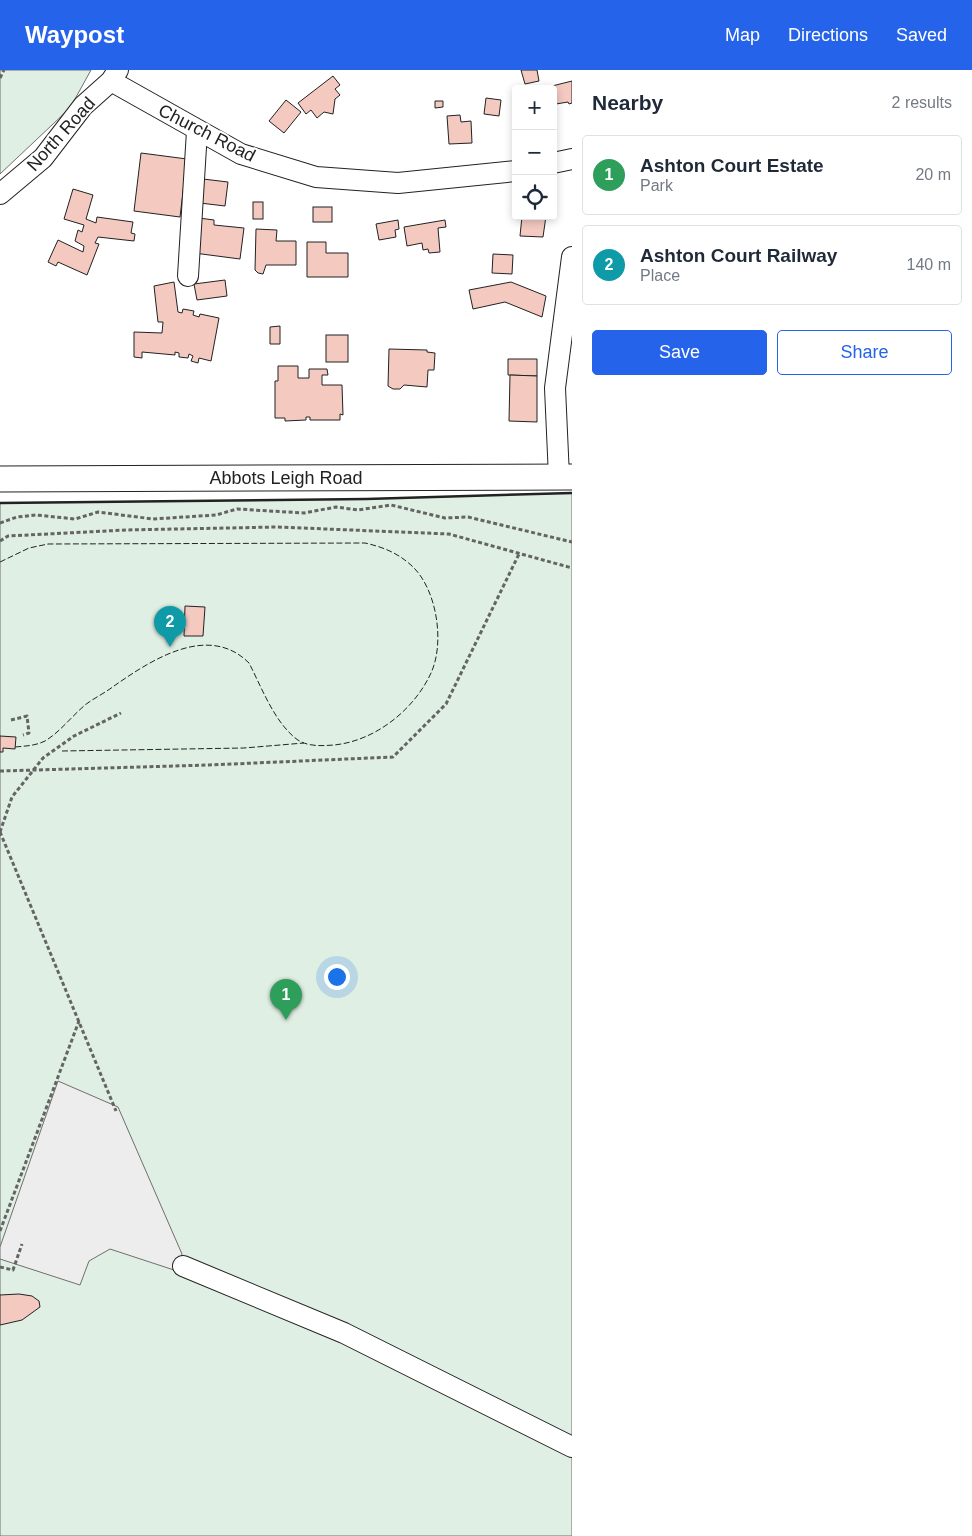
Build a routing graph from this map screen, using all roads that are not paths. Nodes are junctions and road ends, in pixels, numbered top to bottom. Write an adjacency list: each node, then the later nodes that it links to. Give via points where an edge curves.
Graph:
1 (115, 76): 2 (street, Church Road); 6 (street, North Road, via 83,106 43,158)
2 (198, 131): 5 (street, Church Road, via 241,154 316,177 398,183); 8 (street)
3 (572, 159): 4 (street)
4 (557, 162)
5 (512, 171)
6 (0, 194)
7 (572, 257): 9 (street, via 555,388)
8 (188, 276)
9 (565, 477): 10 (main road, Abbots Leigh Road)
10 (0, 479)
11 (183, 1266): 12 (street, via 344,1333)
12 (572, 1447)

